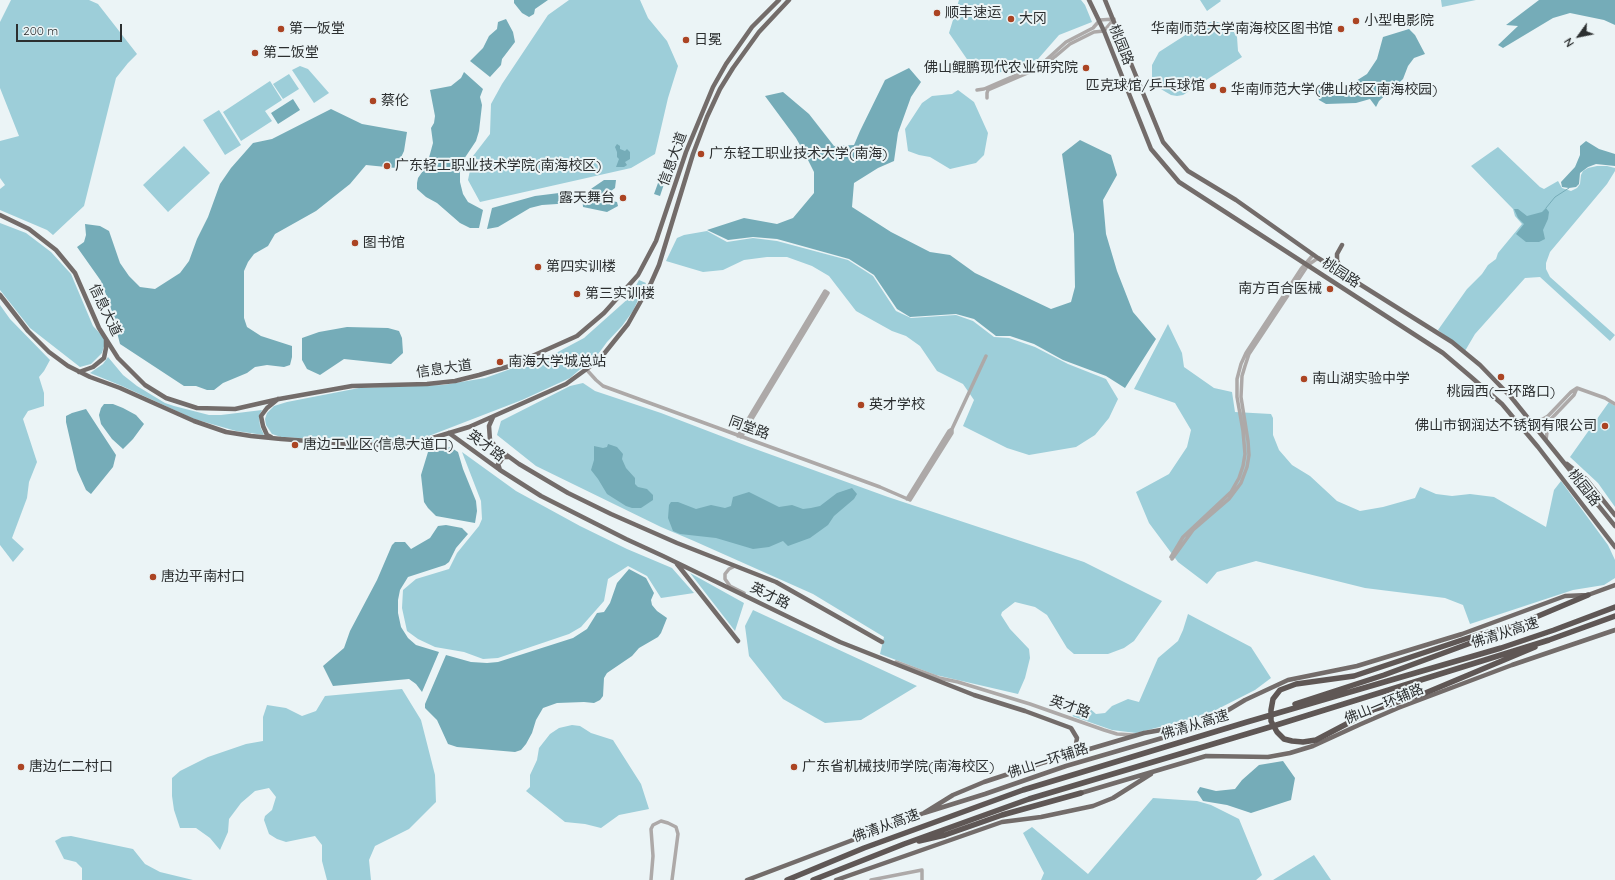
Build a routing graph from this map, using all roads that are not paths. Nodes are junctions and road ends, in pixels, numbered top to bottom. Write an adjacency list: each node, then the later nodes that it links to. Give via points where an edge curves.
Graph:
1 (779, 0): 22 (main road, 信息大道, via 752,27 726,64 714,87 686,152 656,241 638,275 604,313 577,336 510,366 455,381 352,386)
2 (789, 0): 19 (main road, 信息大道, via 758,32 720,89 693,154 659,265 651,283 628,324 599,360)
3 (1089, 0): 6 (main road, 桃园路)
4 (1105, 0): 5 (main road, 桃园路)
5 (1114, 19): 6 (street); 7 (street); 12 (main road, 桃园路, via 1163,142 1176,158 1188,171 1236,200)
6 (1100, 20): 7 (main road, 桃园路); 8 (street, via 1093,28 1066,42 1037,66)
7 (1104, 31): 9 (street, via 1094,32 1070,44 1044,66 988,90); 13 (main road, 桃园路, via 1151,149 1179,182)
8 (977, 90)
9 (987, 98)
10 (0, 215): 17 (main road, 信息大道, via 29,229 56,250 75,273)
11 (1342, 245): 14 (main road, via 1337,260)
12 (1315, 256): 13 (street); 14 (main road, 桃园路)
13 (1307, 264): 35 (main road, 桃园路, via 1443,353 1502,404); 36 (street, via 1241,364 1236,397 1245,454 1239,478 1226,496 1183,537)
14 (1342, 272): 25 (main road, 桃园路, via 1452,342 1480,365)
15 (826, 292): 27 (street)
16 (0, 295): 20 (main road, 信息大道, via 28,331 49,352)
17 (106, 339): 20 (main road, via 104,358 93,368); 22 (main road, 信息大道, via 118,358 145,385 166,398 197,408 235,409)
18 (986, 356): 27 (street, 同堂路, via 952,429 908,499)
19 (586, 369): 24 (main road, 信息大道, via 566,384); 27 (street, 同堂路, via 603,386)
20 (79, 372): 28 (main road, 信息大道, via 226,432)
21 (1577, 388): 23 (street); 25 (street, via 1543,419); 29 (street, via 1574,395 1551,419)
22 (279, 399): 28 (main road, via 261,416 267,435)
23 (1615, 404)
24 (494, 417): 26 (main road, 信息大道); 30 (main road, via 489,426 490,440)
25 (1529, 420): 29 (main road, 桃园路)
26 (449, 433): 28 (main road, 信息大道, via 400,444 364,445); 32 (main road, 英才路)
27 (739, 436)
28 (274, 439)
29 (1546, 440): 31 (main road, 桃园路)
30 (509, 457): 32 (main road, via 504,457 498,464); 38 (main road, via 568,493 611,514)
31 (1560, 459): 33 (main road, via 1586,479); 34 (main road, 桃园路)
32 (500, 470): 37 (main road, 英才路, via 541,496)
33 (1615, 515)
34 (1615, 526)
35 (1615, 547)
36 (1171, 558)
37 (676, 562): 46 (main road); 51 (main road, 英才路, via 857,650 974,695 1071,728 1077,738)
38 (735, 566): 47 (main road, via 776,582); 50 (street, 英才路, via 725,574 730,586 837,638 939,678 1030,704 1117,734)
39 (1615, 585): 40 (main road)
40 (1588, 595): 43 (highway); 49 (main road, 佛山一环辅路, via 1565,596 1462,634 1357,666 1288,680 1262,691 1218,718)
41 (1615, 608): 48 (highway, 佛清从高速, via 1483,653)
42 (1615, 616): 45 (highway, 佛清从高速)
43 (1517, 625): 45 (highway, via 1474,636 1354,676 1296,684 1280,690 1274,699 1271,721 1284,739 1292,742 1316,740 1374,710 1423,694 1524,653); 48 (highway, via 1441,655)
44 (1615, 630): 52 (main road, 佛山一环辅路, via 1398,708 1313,746 1268,757 1206,756)
45 (1549, 640): 55 (highway, 佛清从高速, via 1048,793)
46 (738, 641)
47 (882, 642)
48 (1247, 722): 59 (highway, 佛清从高速, via 1022,790 869,846)
49 (1196, 728): 50 (main road, via 1184,726); 54 (main road, 佛山一环辅路, via 1059,768)
50 (1138, 735): 51 (main road)
51 (1068, 756): 54 (main road, via 984,782 953,795)
52 (1155, 771): 53 (main road, 佛山一环辅路); 61 (main road, via 1113,798 1093,806 1002,822)
53 (1081, 793): 55 (highway, via 1002,815 945,835)
54 (924, 813): 58 (main road)
55 (898, 846): 60 (highway, 佛清从高速)
56 (651, 880): 57 (street, via 651,829 653,825 661,822 676,828 678,834)
57 (672, 880)
58 (747, 880)
59 (787, 880)
60 (813, 880)
61 (836, 880)
62 (872, 880): 63 (street, via 922,870)
63 (922, 880)

